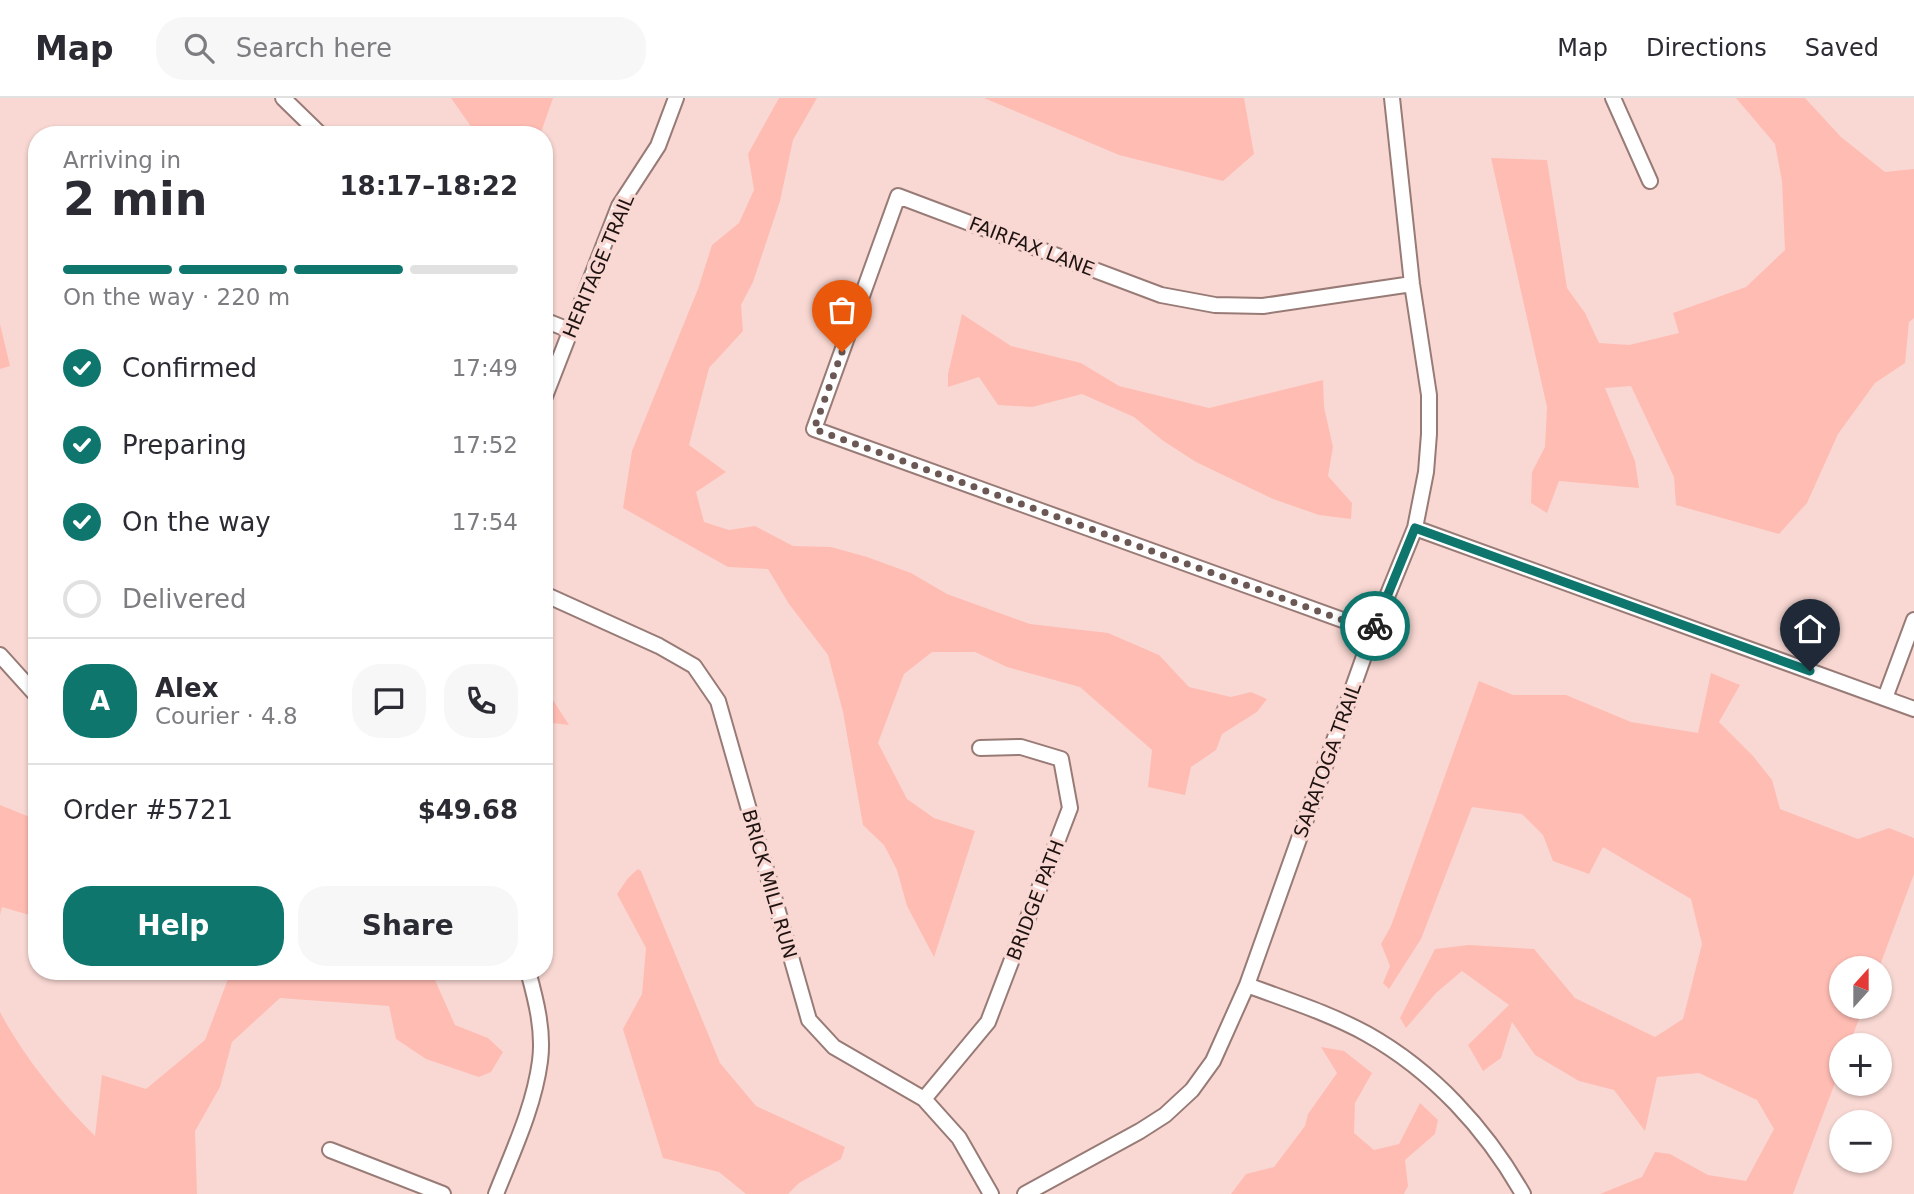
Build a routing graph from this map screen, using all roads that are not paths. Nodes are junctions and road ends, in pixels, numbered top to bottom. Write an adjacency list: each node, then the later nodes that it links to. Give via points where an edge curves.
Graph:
1 (283, 98): 5 (street)
2 (676, 98): 9 (street, HERITAGE TRAIL, via 658,146 619,206)
3 (1392, 98): 7 (street, SARATOGA TRAIL)
4 (1613, 98): 6 (street)
5 (312, 126)
6 (1650, 181)
7 (1412, 284): 11 (street, SARATOGA TRAIL, via 1429,395 1426,472); 14 (street, FAIRFAX LANE, via 1263,306 1215,305 1161,295 898,196 814,429)
8 (553, 324): 9 (street)
9 (569, 330): 10 (street, HERITAGE TRAIL)
10 (553, 374)
11 (1415, 528): 14 (street, SARATOGA TRAIL); 17 (street)
12 (553, 598): 22 (street, BRICK MILL RUN, via 694,666 718,701 809,1020 834,1047)
13 (1914, 620): 17 (street)
14 (1373, 631): 21 (street, SARATOGA TRAIL)
15 (0, 655): 16 (street)
16 (28, 686)
17 (1885, 698): 18 (street)
18 (1914, 709)
19 (980, 748): 22 (street, BRIDGE PATH, via 1021,747 1061,759 1070,808 988,1022)
20 (530, 980): 25 (street, via 539,1012 541,1060 531,1103)
21 (1247, 985): 27 (street, SARATOGA TRAIL, via 1213,1061 1192,1090 1140,1131); 28 (street, via 1367,1034 1402,1057 1470,1117)
22 (924, 1099): 26 (street, BRICK MILL RUN, via 959,1138)
23 (330, 1150): 24 (street)
24 (443, 1194)
25 (496, 1194)
26 (990, 1194)
27 (1024, 1194)
28 (1523, 1194)

